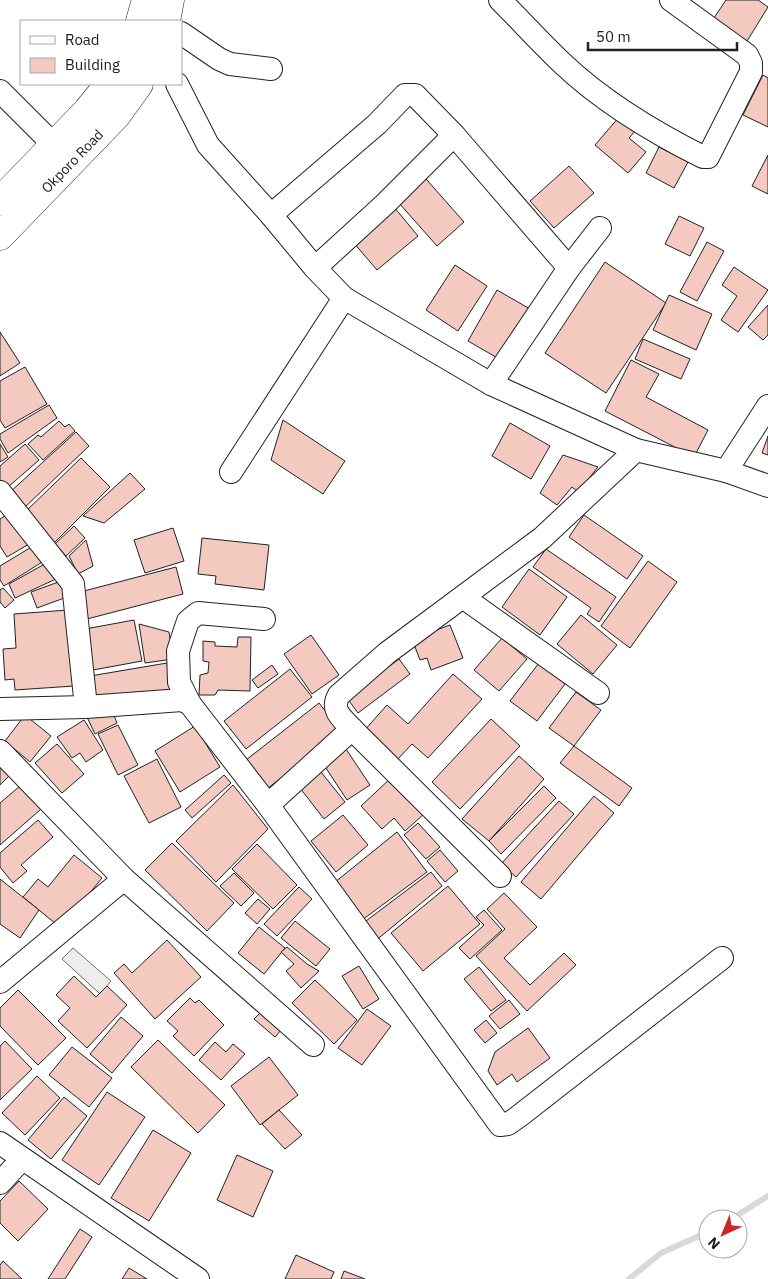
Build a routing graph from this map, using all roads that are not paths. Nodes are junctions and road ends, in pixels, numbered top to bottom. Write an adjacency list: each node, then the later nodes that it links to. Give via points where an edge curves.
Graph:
1 (146, 0): 5 (main road)
2 (170, 0): 6 (main road)
3 (500, 0): 4 (street, via 563,64 612,103 656,134 708,157 751,72 752,63 747,55)
4 (671, 0)
5 (140, 20)
6 (166, 20)
7 (182, 34): 8 (street, via 230,64)
8 (271, 69)
9 (108, 85): 14 (main road, Okporo Road)
10 (138, 85): 18 (main road, Okporo Road, via 116,116)
11 (178, 85): 16 (street, via 208,145)
12 (0, 91): 14 (street)
13 (454, 134): 16 (street, via 415,95 405,95 377,124); 19 (street, via 385,204); 20 (street)
14 (54, 145): 15 (main road, Okporo Road)
15 (0, 201)
16 (272, 215): 19 (street)
17 (600, 228): 20 (street)
18 (0, 236)
19 (315, 268): 21 (street)
20 (570, 268): 22 (street)
21 (344, 298): 22 (street); 26 (street)
22 (491, 384): 24 (street)
23 (768, 406): 25 (street)
24 (636, 450): 25 (street); 29 (street, via 542,538)
25 (726, 471): 27 (street)
26 (231, 472)
27 (768, 486)
28 (0, 492): 33 (street, via 72,584)
29 (464, 598): 31 (street); 35 (street, via 387,653 339,695 334,703 335,710)
30 (264, 619): 32 (street, via 198,613 188,621 178,651 179,682)
31 (598, 693)
32 (190, 704): 33 (street, via 182,700); 37 (street)
33 (86, 707): 34 (street)
34 (0, 709)
35 (352, 729): 37 (street); 38 (street)
36 (0, 751): 39 (street)
37 (268, 805): 40 (street, via 500,1125 518,1117)
38 (500, 876)
39 (124, 879): 41 (street); 42 (street)
40 (722, 958)
41 (0, 982)
42 (313, 1045)
43 (0, 1143): 44 (street)
44 (22, 1159): 45 (street); 46 (street)
45 (0, 1184)
46 (193, 1277)

